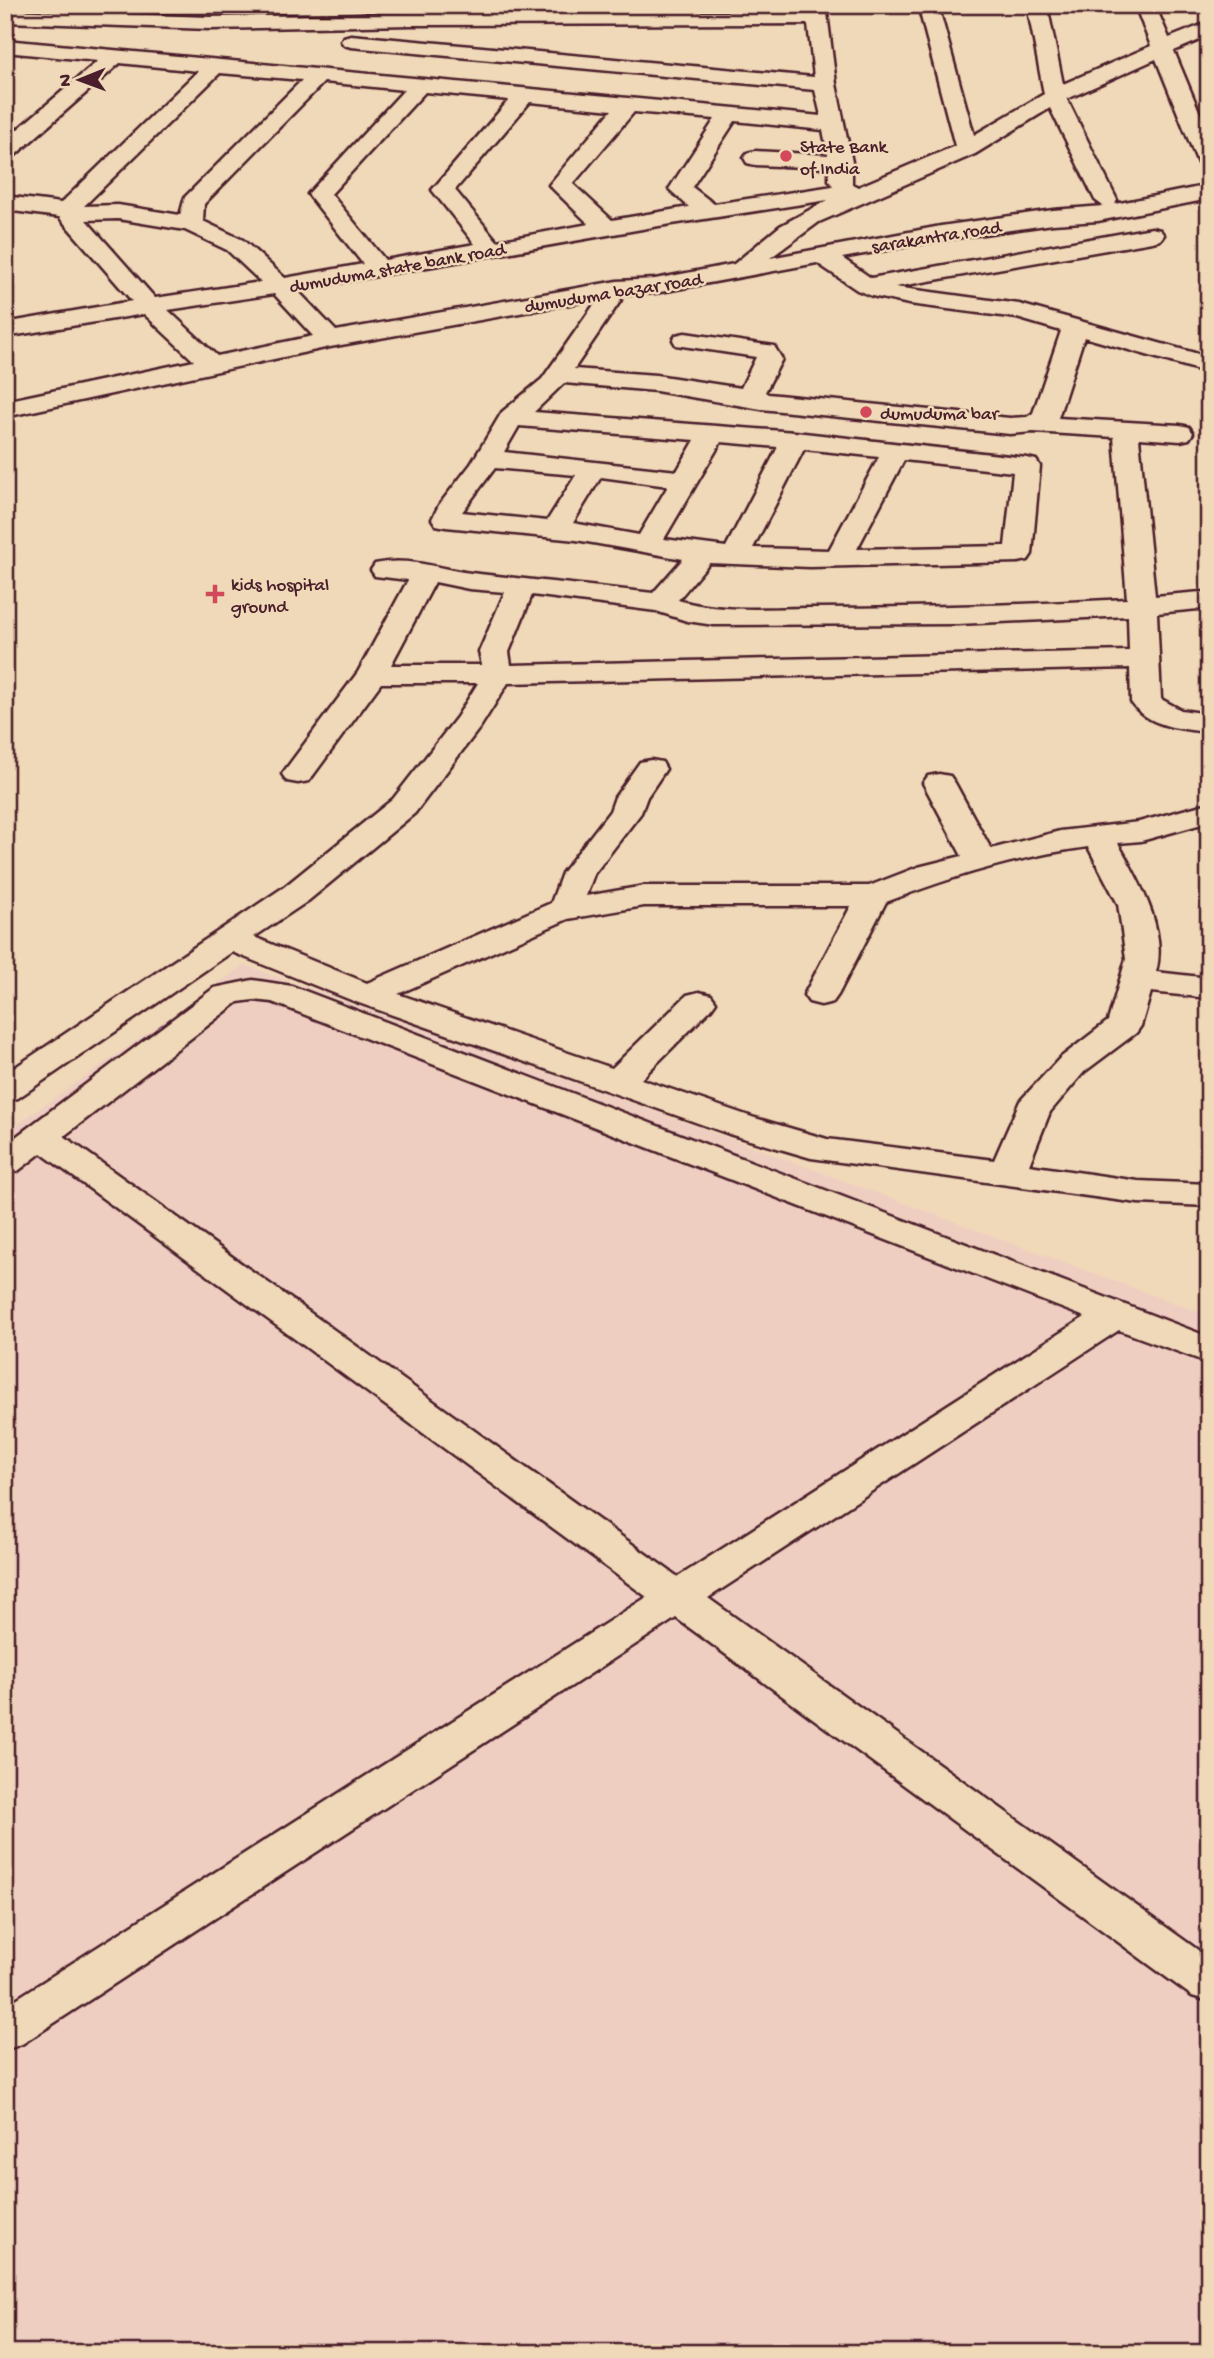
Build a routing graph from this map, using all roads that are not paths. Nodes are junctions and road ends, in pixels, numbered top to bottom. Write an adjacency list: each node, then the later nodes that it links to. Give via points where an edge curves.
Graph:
1 (928, 5): 25 (street)
2 (1037, 5): 21 (street)
3 (1145, 5): 14 (street)
4 (715, 11): 5 (street); 9 (street)
5 (816, 11): 19 (street)
6 (8, 12): 11 (street)
7 (314, 12): 8 (street); 11 (street)
8 (412, 12): 10 (street)
9 (615, 12): 10 (street)
10 (518, 13)
11 (212, 14): 19 (street, via 238,31)
12 (1209, 28): 14 (street)
13 (5, 46): 15 (street)
14 (1161, 49): 21 (street); 29 (street)
15 (115, 57): 16 (street); 26 (street)
16 (216, 65): 17 (street); 35 (street)
17 (319, 75): 18 (street); 38 (street, via 193,202)
18 (421, 84): 20 (street); 43 (street, via 319,194)
19 (825, 84): 24 (street)
20 (525, 94): 22 (street); 41 (street, via 443,190)
21 (1055, 96): 25 (street); 33 (street)
22 (629, 104): 23 (street); 39 (street, via 560,186)
23 (729, 114): 24 (street); 36 (street, via 680,190)
24 (832, 124): 28 (street)
25 (967, 149): 32 (street)
26 (5, 152)
27 (755, 158): 28 (street)
28 (841, 162): 32 (street, via 839,180)
29 (1209, 163)
30 (1209, 180): 33 (street, sarakantra road)
31 (1209, 192): 37 (street, sarakantra road, via 1098,214)
32 (852, 193): 36 (street, dumuduma state bank road); 44 (street, via 788,230)
33 (1106, 200): 37 (street, sarakantra road)
34 (12, 204): 35 (street, dumuduma state bank road)
35 (66, 211): 38 (street, dumuduma state bank road, via 118,212); 50 (street)
36 (710, 212): 39 (street, dumuduma state bank road)
37 (1053, 217): 42 (street, sarakantra road)
38 (191, 224): 46 (street, dumuduma state bank road, via 235,245)
39 (608, 229): 41 (street, dumuduma state bank road)
40 (1152, 235): 45 (street)
41 (491, 249): 43 (street, dumuduma state bank road)
42 (820, 254): 44 (street, dumuduma bazar road); 45 (street)
43 (380, 269): 46 (street, dumuduma state bank road)
44 (740, 270): 47 (street, dumuduma bazar road)
45 (866, 285): 52 (street, via 909,297 1019,311)
46 (280, 286): 50 (street); 53 (street)
47 (655, 286): 48 (street); 53 (street, dumuduma bazar road, via 617,288)
48 (609, 300): 56 (street); 61 (street)
49 (5, 306): 51 (street)
50 (149, 306): 51 (street); 54 (street)
51 (14, 328)
52 (1074, 329): 55 (street); 62 (street, via 1045,417)
53 (330, 340): 54 (street, dumuduma bazar road)
54 (211, 364): 59 (street, dumuduma bazar road)
55 (1209, 365)
56 (558, 374): 57 (street); 60 (street)
57 (656, 383): 58 (street); 58 (street, via 690,331 765,351 769,359 751,394); 63 (street)
58 (754, 398): 62 (street, via 1010,426)
59 (5, 409)
60 (511, 418): 63 (street); 69 (street)
61 (5, 424)
62 (1033, 424): 65 (street)
63 (628, 426): 64 (street)
64 (713, 433): 67 (street); 71 (street)
65 (1180, 433)
66 (1126, 439): 82 (street)
67 (795, 440): 68 (street); 75 (street)
68 (895, 451): 76 (street); 76 (street, via 1027,466 1018,554)
69 (487, 459): 70 (street); 72 (street, via 446,519)
70 (593, 468): 71 (street); 72 (street)
71 (685, 480): 73 (street)
72 (555, 530): 73 (street)
73 (647, 544): 74 (street)
74 (702, 554): 75 (street); 81 (street)
75 (735, 555): 76 (street)
76 (839, 558)
77 (385, 570): 78 (street)
78 (426, 572): 79 (street); 84 (street)
79 (522, 585): 81 (street); 85 (street, via 494,652)
80 (1200, 601): 82 (street)
81 (660, 603): 82 (street, via 687,612 741,616 887,617)
82 (1142, 607): 83 (street)
83 (1144, 659): 85 (street); 86 (street, via 1146,702 1157,713)
84 (372, 674): 85 (street); 88 (street)
85 (498, 674): 95 (street, via 470,720 404,806 296,894)
86 (1209, 723)
87 (651, 769): 94 (street, via 625,813 578,873)
88 (298, 774)
89 (939, 783): 92 (street)
90 (1209, 813): 91 (street, via 1141,831)
91 (1099, 836): 92 (street); 96 (street, via 1133,904 1143,959)
92 (981, 861): 93 (street, via 929,874)
93 (873, 896): 94 (street, via 644,897); 99 (street)
94 (565, 910): 98 (street)
95 (229, 939): 98 (street); 102 (street)
96 (1137, 980): 97 (street); 105 (street, via 1124,1026 1072,1065 1033,1110)
97 (1209, 988)
98 (369, 995): 101 (street)
99 (821, 995)
100 (699, 1002): 101 (street)
101 (618, 1082): 105 (street, via 824,1150)
102 (5, 1090)
103 (43, 1137): 104 (street); 107 (street, via 226,995 262,989); 109 (street)
104 (5, 1163)
105 (1007, 1173): 106 (street, via 1138,1192)
106 (1209, 1195)
107 (1115, 1315): 108 (street); 109 (street)
108 (1209, 1351)
109 (677, 1599): 110 (street); 111 (street)
110 (1209, 1983)
111 (5, 2031)

